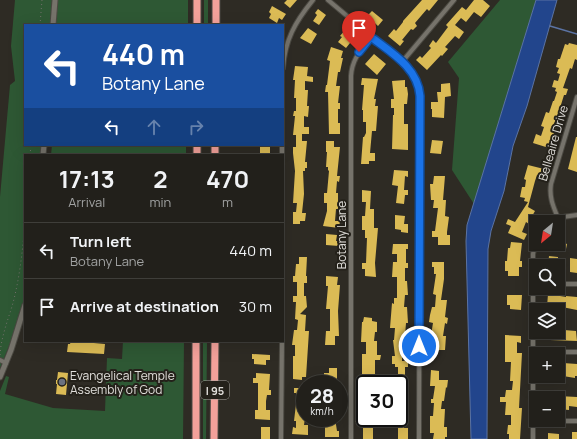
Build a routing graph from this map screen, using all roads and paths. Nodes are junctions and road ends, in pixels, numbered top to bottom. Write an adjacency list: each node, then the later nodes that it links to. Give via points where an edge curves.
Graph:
1 (42, 0): 8 (path)
2 (54, 0): 9 (street)
3 (198, 0): 10 (highway)
4 (216, 0): 11 (highway)
5 (313, 0): 13 (street, via 292,32)
6 (328, 0): 12 (street)
7 (454, 0): 14 (street)
8 (40, 24)
9 (53, 24)
10 (197, 24)
11 (216, 24)
12 (371, 37): 14 (street); 40 (street, Botany Lane, via 356,56 351,76)
13 (284, 62)
14 (402, 62): 41 (street, via 416,78 420,96)
15 (577, 97): 16 (street, Belleaire Drive, via 551,184 551,200)
16 (557, 215)
17 (577, 215): 18 (street)
18 (565, 216)
19 (24, 231): 30 (path, via 21,263)
20 (565, 284): 21 (street)
21 (577, 284)
22 (535, 295): 27 (street)
23 (24, 308): 32 (street)
24 (196, 342): 37 (highway, I 95)
25 (215, 342): 38 (highway, I 95)
26 (282, 342): 39 (street)
27 (533, 347)
28 (565, 352): 29 (street)
29 (577, 352)
30 (0, 355)
31 (0, 360): 32 (street)
32 (6, 363): 33 (street)
33 (0, 377)
34 (565, 421): 35 (street)
35 (577, 421)
36 (533, 427): 42 (street)
37 (196, 439)
38 (214, 439)
39 (282, 439)
40 (351, 439)
41 (419, 439)
42 (533, 439)

